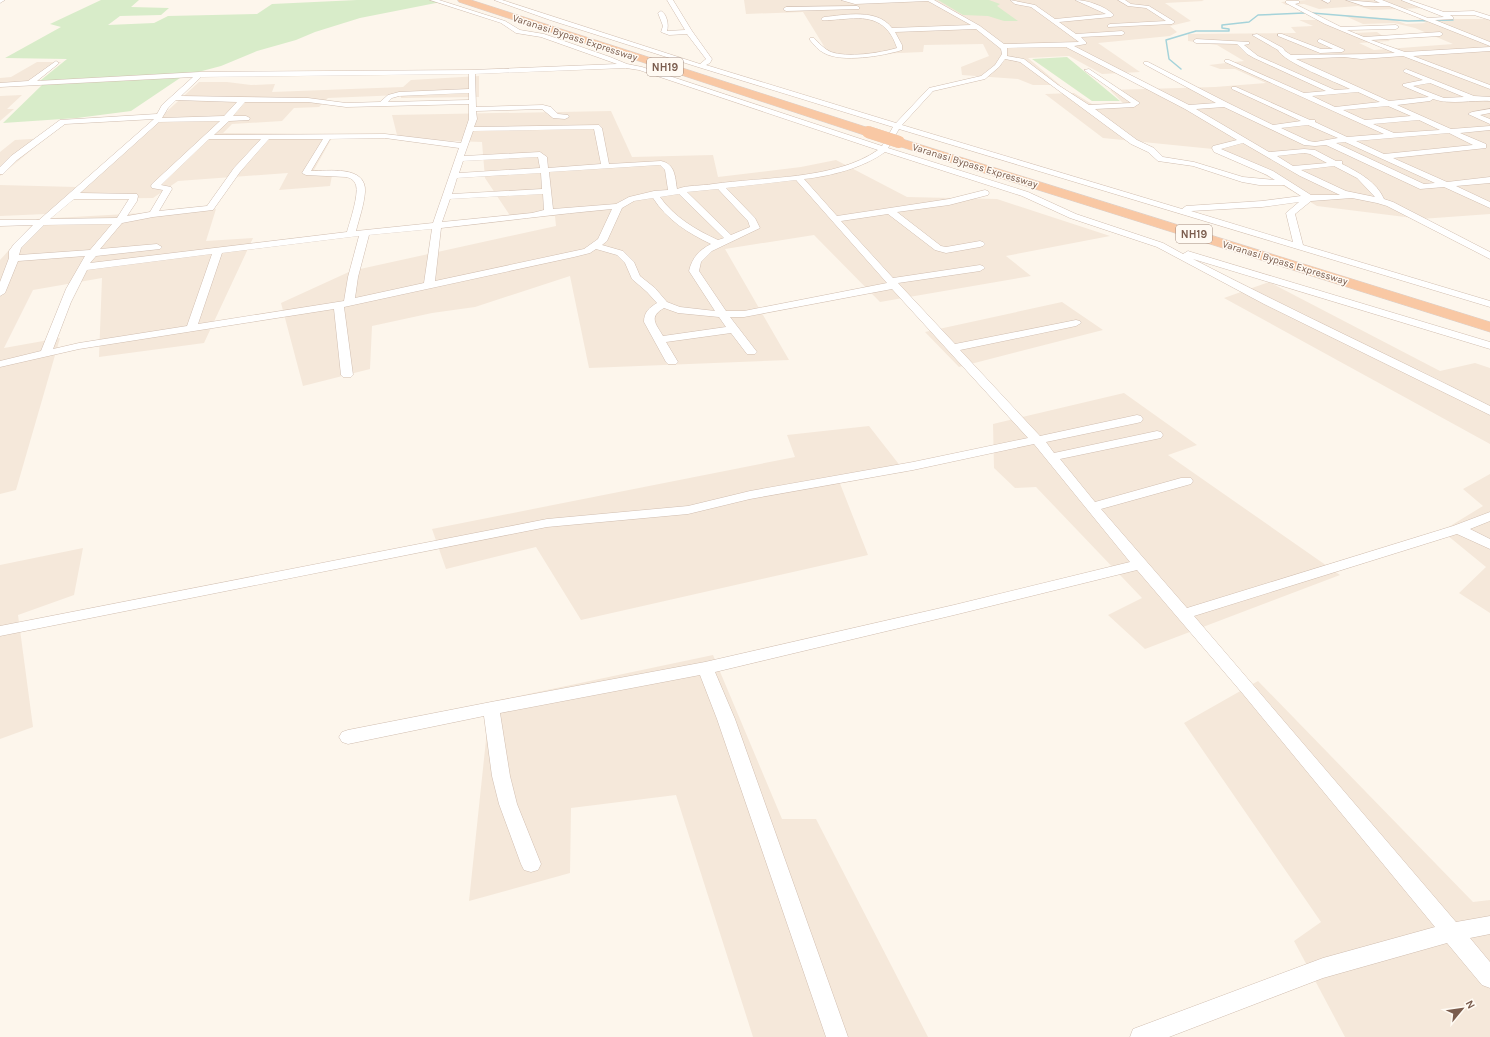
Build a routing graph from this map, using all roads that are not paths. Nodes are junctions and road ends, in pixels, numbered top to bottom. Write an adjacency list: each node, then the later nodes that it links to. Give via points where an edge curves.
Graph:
1 (433, 0): 68 (street, via 503,22 518,32 542,36)
2 (462, 0): 110 (highway, Varanasi Bypass Expressway / NH19)
3 (473, 0): 110 (highway, Varanasi Bypass Expressway / NH19)
4 (497, 0): 69 (street)
5 (670, 0): 22 (street, via 676,7)
6 (927, 0): 16 (street)
7 (930, 0): 31 (street)
8 (1013, 0): 27 (street, via 1033,6)
9 (1078, 0): 27 (street, via 1111,15)
10 (1121, 0): 29 (street, via 1130,5 1147,8 1172,22)
11 (1349, 0): 18 (street, via 1364,4)
12 (1377, 0): 18 (street)
13 (1404, 0): 21 (street)
14 (846, 1): 15 (street); 16 (street)
15 (824, 2)
16 (855, 2): 19 (street)
17 (1297, 2): 32 (street, via 1288,2)
18 (1392, 5): 26 (street)
19 (858, 8): 20 (street); 23 (street)
20 (786, 9)
21 (1444, 14): 24 (street, via 1474,13); 26 (street, via 1451,18)
22 (670, 17): 34 (street); 34 (street, via 664,32)
23 (862, 17): 25 (street); 33 (street, via 879,19)
24 (1490, 18)
25 (824, 19)
26 (1430, 20): 48 (street)
27 (1054, 21): 39 (street)
28 (1103, 22): 29 (street)
29 (1110, 26): 35 (street)
30 (1405, 26): 32 (street)
31 (977, 27): 33 (street); 50 (street)
32 (1339, 29): 41 (street)
33 (892, 30): 42 (street, via 900,49 882,53 830,54 823,51)
34 (689, 32): 69 (street, via 709,59)
35 (1122, 33): 36 (street); 39 (street)
36 (1129, 33)
37 (1440, 34): 41 (street)
38 (1280, 35): 52 (street, via 1320,51)
39 (1075, 36): 49 (street, via 1084,43)
40 (1255, 36): 47 (street)
41 (1361, 38): 43 (street); 54 (street)
42 (812, 39)
43 (1345, 39)
44 (1320, 41): 52 (street)
45 (1196, 42): 46 (street)
46 (1239, 43): 47 (street); 61 (street, via 1249,53)
47 (1272, 44): 59 (street)
48 (1490, 44)
49 (1068, 45): 50 (street); 95 (street)
50 (1002, 46): 55 (street)
51 (1490, 49): 54 (street)
52 (1340, 50): 58 (street)
53 (1366, 50): 57 (street)
54 (1403, 54): 57 (street); 63 (street)
55 (1004, 56): 94 (street, via 1022,60); 106 (street, via 983,78 931,89)
56 (1319, 56): 58 (street); 59 (street); 66 (street)
57 (1380, 56): 58 (street)
58 (1353, 57): 67 (street, via 1367,63)
59 (1291, 58): 61 (street); 79 (street)
60 (1227, 61): 82 (street)
61 (1266, 61): 81 (street)
62 (1445, 61): 63 (street)
63 (1423, 62): 77 (street)
64 (56, 63): 75 (street)
65 (1146, 63): 92 (street)
66 (1334, 63)
67 (1357, 64)
68 (626, 66): 72 (street); 122 (street, via 640,68)
69 (700, 66): 106 (street)
70 (1087, 70): 94 (street, via 1136,103)
71 (1406, 71): 74 (street)
72 (472, 72): 73 (street); 80 (street)
73 (200, 74): 75 (street); 83 (street)
74 (1431, 81): 84 (street); 86 (street, via 1405,85 1443,100)
75 (29, 84): 76 (street)
76 (0, 85)
77 (1490, 87)
78 (1234, 88): 89 (street)
79 (1360, 90): 81 (street); 91 (street)
80 (473, 92): 90 (street, via 399,94 390,96); 93 (street)
81 (1334, 92): 82 (street)
82 (1303, 95): 96 (street)
83 (175, 98): 88 (street); 99 (street)
84 (1472, 98): 86 (street); 87 (street)
85 (1430, 99): 91 (street)
86 (1462, 99): 97 (street)
87 (1490, 99)
88 (243, 100): 90 (street, via 308,100 340,105); 102 (street)
89 (1266, 102): 92 (street); 103 (street)
90 (382, 104): 93 (street)
91 (1388, 104): 96 (street); 101 (street)
92 (1225, 105): 95 (street); 107 (street)
93 (473, 106): 98 (street, via 543,107 556,116); 109 (street)
94 (1088, 107): 140 (street, via 1161,159 1194,164 1242,179)
95 (1188, 107): 118 (street)
96 (1335, 109): 104 (street)
97 (1490, 110): 105 (street, via 1472,114)
98 (565, 117)
99 (158, 118): 102 (street); 135 (street, via 63,122 14,158); 147 (street)
100 (246, 118): 102 (street)
101 (1420, 118): 104 (street); 111 (street)
102 (226, 119): 112 (street)
103 (1312, 122): 107 (street); 116 (street)
104 (1364, 122): 114 (street)
105 (1490, 122)
106 (898, 125): 122 (street); 156 (street)
107 (1272, 127): 119 (street, via 1307,142)
108 (1490, 128): 111 (street)
109 (470, 129): 120 (street); 132 (street, via 596,127)
110 (872, 131): 117 (highway, Varanasi Bypass Expressway / NH19, bridge)
111 (1452, 132): 114 (street); 121 (street)
112 (208, 136): 115 (street); 159 (street, via 155,186 168,189)
113 (328, 136): 115 (street); 120 (street, via 400,137); 166 (street, via 306,173 336,172 358,179 361,191)
114 (1395, 136): 116 (street)
115 (267, 137): 159 (street, via 237,170 212,206 206,209)
116 (1349, 139): 119 (street); 123 (street)
117 (902, 140): 187 (highway, Varanasi Bypass Expressway / NH19); 189 (highway, Varanasi Bypass Expressway / NH19)
118 (1242, 141): 126 (street); 140 (street, via 1216,148 1270,173)
119 (1327, 142): 125 (street)
120 (464, 146): 128 (street)
121 (1483, 146): 124 (street); 127 (street)
122 (883, 150): 136 (street); 138 (street, via 849,167)
123 (1375, 152): 125 (street); 127 (street)
124 (1490, 153)
125 (1353, 154): 130 (street)
126 (1268, 155): 131 (street, via 1309,152); 133 (street)
127 (1383, 156): 142 (street)
128 (460, 158): 129 (street); 137 (street)
129 (470, 158): 134 (street, via 537,154 543,157); 141 (street, via 480,166)
130 (1365, 160): 131 (street); 142 (street, via 1418,186)
131 (1335, 163): 133 (street); 151 (street, via 1360,176)
132 (605, 166): 134 (street); 145 (street, via 664,163)
133 (1294, 168): 149 (street)
134 (545, 170): 141 (street); 144 (street)
135 (0, 172)
136 (958, 174): 153 (street, via 1025,194); 157 (street, via 967,184 988,194)
137 (453, 176): 141 (street); 148 (street)
138 (798, 178): 143 (street); 160 (street)
139 (1490, 180): 142 (street)
140 (1285, 183): 150 (street)
141 (477, 185): 144 (street); 148 (street)
142 (1447, 185): 154 (street)
143 (719, 186): 145 (street); 167 (street, via 755,225 755,228 748,232)
144 (547, 191): 158 (street)
145 (677, 191): 146 (street); 167 (street)
146 (654, 194): 155 (street, via 632,199); 168 (street, via 664,209 684,226)
147 (72, 196): 161 (street, via 134,196); 162 (street)
148 (446, 197): 164 (street)
149 (1353, 197): 150 (street); 151 (street)
150 (1309, 198): 156 (street, via 1262,204); 171 (street, via 1290,213)
151 (1380, 200): 176 (street)
152 (1023, 203): 153 (street)
153 (1046, 204): 173 (street)
154 (1490, 205)
155 (618, 206): 158 (street); 170 (street, via 607,234)
156 (1177, 209): 171 (street)
157 (890, 211): 160 (street); 169 (street, via 938,248 946,250)
158 (549, 212): 164 (street)
159 (153, 214): 161 (street)
160 (834, 219): 180 (street)
161 (118, 221): 162 (street); 175 (street)
162 (42, 222): 163 (street); 177 (street, via 14,251)
163 (0, 224)
164 (437, 225): 165 (street); 181 (street)
165 (365, 233): 166 (street); 183 (street)
166 (352, 234): 174 (street)
167 (730, 239): 168 (street)
168 (719, 244): 186 (street, via 700,256 694,263 694,271)
169 (980, 244)
170 (596, 246): 181 (street, via 574,254); 184 (street, via 620,252 636,277)
171 (1299, 246): 185 (street)
172 (157, 247): 175 (street)
173 (1168, 249): 193 (street, via 1232,266); 200 (street, via 1268,302)
174 (218, 252): 178 (street); 190 (street)
175 (92, 253): 177 (street); 178 (street)
176 (1490, 256)
177 (14, 258): 182 (street)
178 (84, 267): 196 (street)
179 (980, 268): 180 (street)
180 (892, 283): 186 (street, via 769,310); 194 (street)
181 (429, 286): 183 (street)
182 (0, 293)
183 (344, 304): 190 (street); 199 (street)
184 (663, 304): 186 (street, via 678,310); 192 (street, via 651,310 648,315)
185 (1490, 304)
186 (723, 315): 191 (street)
187 (1490, 320)
188 (1076, 323): 194 (street)
189 (1490, 327)
190 (191, 329): 196 (street)
191 (734, 329): 192 (street); 195 (street)
192 (659, 340): 197 (street)
193 (1490, 346)
194 (953, 348): 203 (street)
195 (751, 352)
196 (46, 353): 198 (street)
197 (672, 362)
198 (0, 364)
199 (347, 375)
200 (1490, 411)
201 (1137, 419): 203 (street)
202 (1157, 435): 204 (street)
203 (1038, 441): 204 (street); 212 (street, via 750,495 688,510 523,527)
204 (1052, 457): 206 (street)
205 (1186, 481): 206 (street)
206 (1093, 507): 210 (street)
207 (1490, 516): 208 (street)
208 (1458, 529): 209 (street); 211 (street)
209 (1490, 545)
210 (1140, 564): 211 (street); 213 (street)
211 (1184, 614): 218 (street)
212 (0, 631)
213 (705, 668): 214 (street); 220 (street, via 726,719)
214 (491, 708): 215 (street); 216 (street, via 501,776 508,804)
215 (348, 737)
216 (531, 864)
217 (1490, 925): 218 (street)
218 (1452, 932): 219 (street); 221 (street, via 1323,968)
219 (1490, 978)
220 (837, 1037)
221 (1141, 1037)

